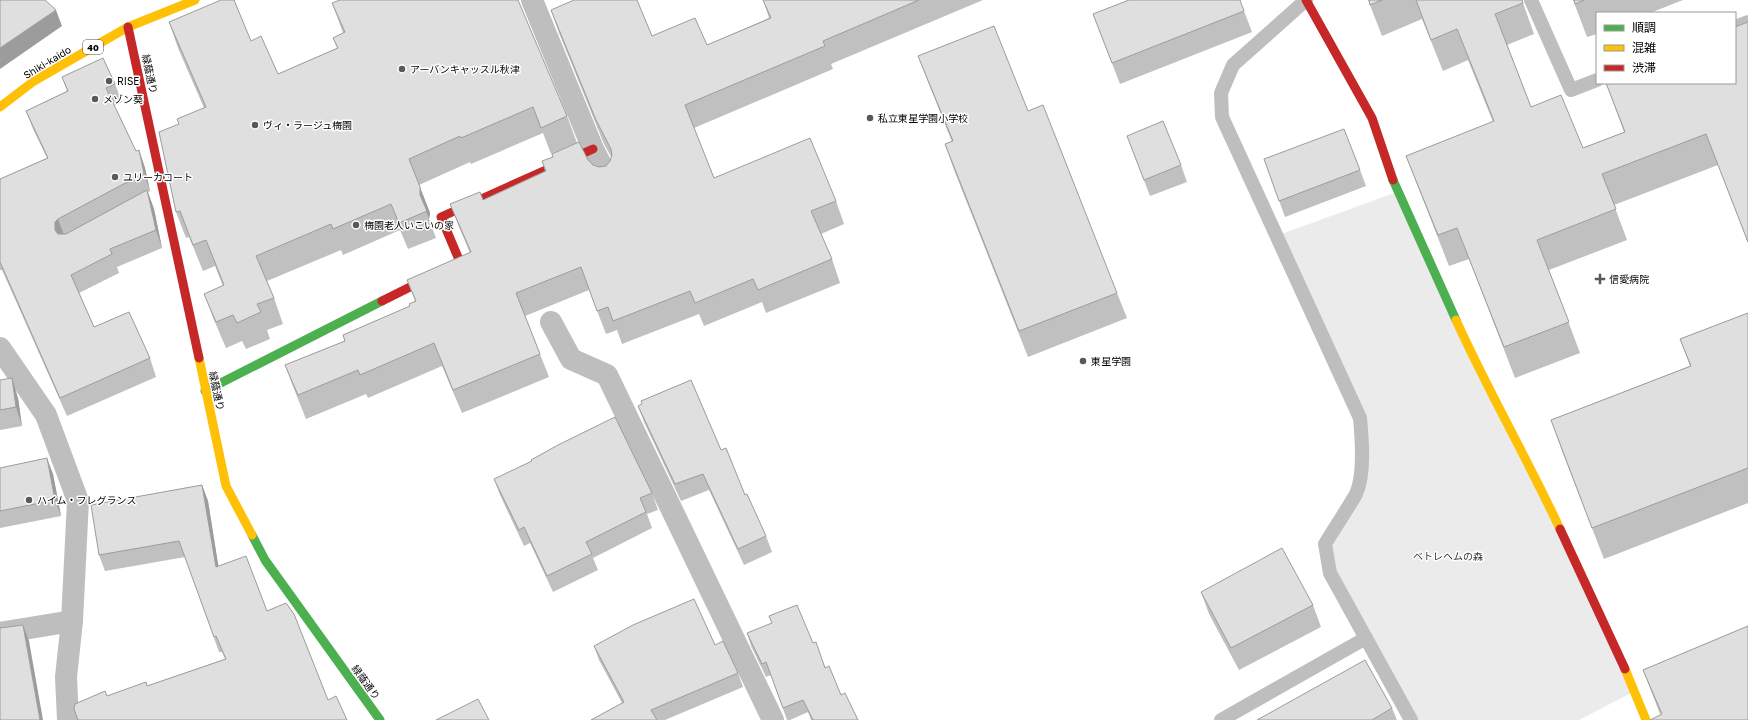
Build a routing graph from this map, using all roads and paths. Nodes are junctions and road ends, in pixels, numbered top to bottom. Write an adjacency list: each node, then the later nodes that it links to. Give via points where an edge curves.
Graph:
1 (195, 0): 6 (street, Shiki-kaido / 40)
2 (532, 0): 10 (street)
3 (1306, 0): 19 (lane, via 1233,65 1220,93 1222,117 1360,418 1363,444 1356,493 1325,544 1330,574); 25 (street, via 1372,118 1397,192 1481,375 1532,470 1635,691)
4 (1531, 0): 8 (lane, via 1571,90)
5 (1748, 22): 7 (lane)
6 (128, 27): 9 (street, Shiki-kaido / 40, via 34,81); 12 (street, 緑蔭通り)
7 (1736, 27)
8 (1596, 80)
9 (0, 107)
10 (593, 149): 11 (street); 16 (street, via 441,217 460,262)
11 (608, 178)
12 (165, 193): 13 (lane); 16 (street, 緑蔭通り)
13 (151, 200)
14 (551, 322): 20 (street, via 571,359 607,375)
15 (0, 348): 17 (street, via 46,415 78,501)
16 (205, 391): 22 (street, 緑蔭通り, via 226,486 265,560)
17 (72, 621): 18 (street); 21 (street, via 66,677)
18 (0, 633)
19 (1366, 638): 23 (lane); 24 (lane)
20 (764, 717)
21 (68, 720)
22 (380, 720)
23 (1222, 720)
24 (1411, 720)
25 (1646, 720)

